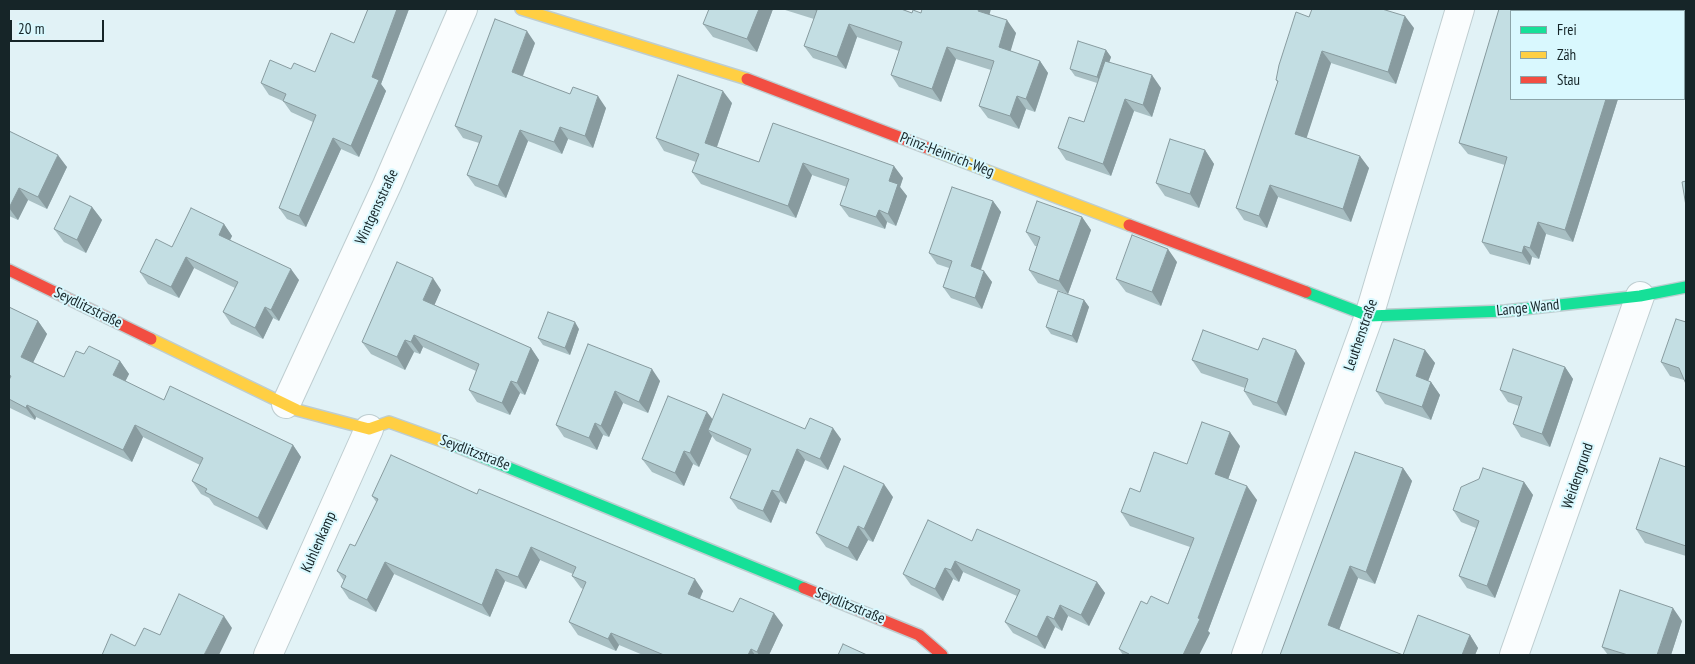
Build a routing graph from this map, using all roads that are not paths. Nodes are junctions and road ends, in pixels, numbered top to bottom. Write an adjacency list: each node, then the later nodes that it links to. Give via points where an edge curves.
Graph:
1 (463, 9): 8 (street, Wintgensstraße, via 387,185)
2 (521, 9): 7 (street, Prinz-Heinrich-Weg, via 739,76)
3 (1460, 9): 7 (street, Leuthenstraße)
4 (9, 270): 8 (street, Seydlitzstraße)
5 (1686, 287): 6 (street, Lange Wand)
6 (1640, 296): 7 (street, Lange Wand, via 1505,312); 13 (street, Weidengrund)
7 (1369, 316): 12 (street, Leuthenstraße)
8 (286, 404): 9 (street, Seydlitzstraße, via 297,410)
9 (369, 429): 10 (street, Kuhlenkamp); 11 (street, Seydlitzstraße, via 389,422 481,455 919,634)
10 (268, 655)
11 (940, 655)
12 (1246, 655)
13 (1514, 655)

